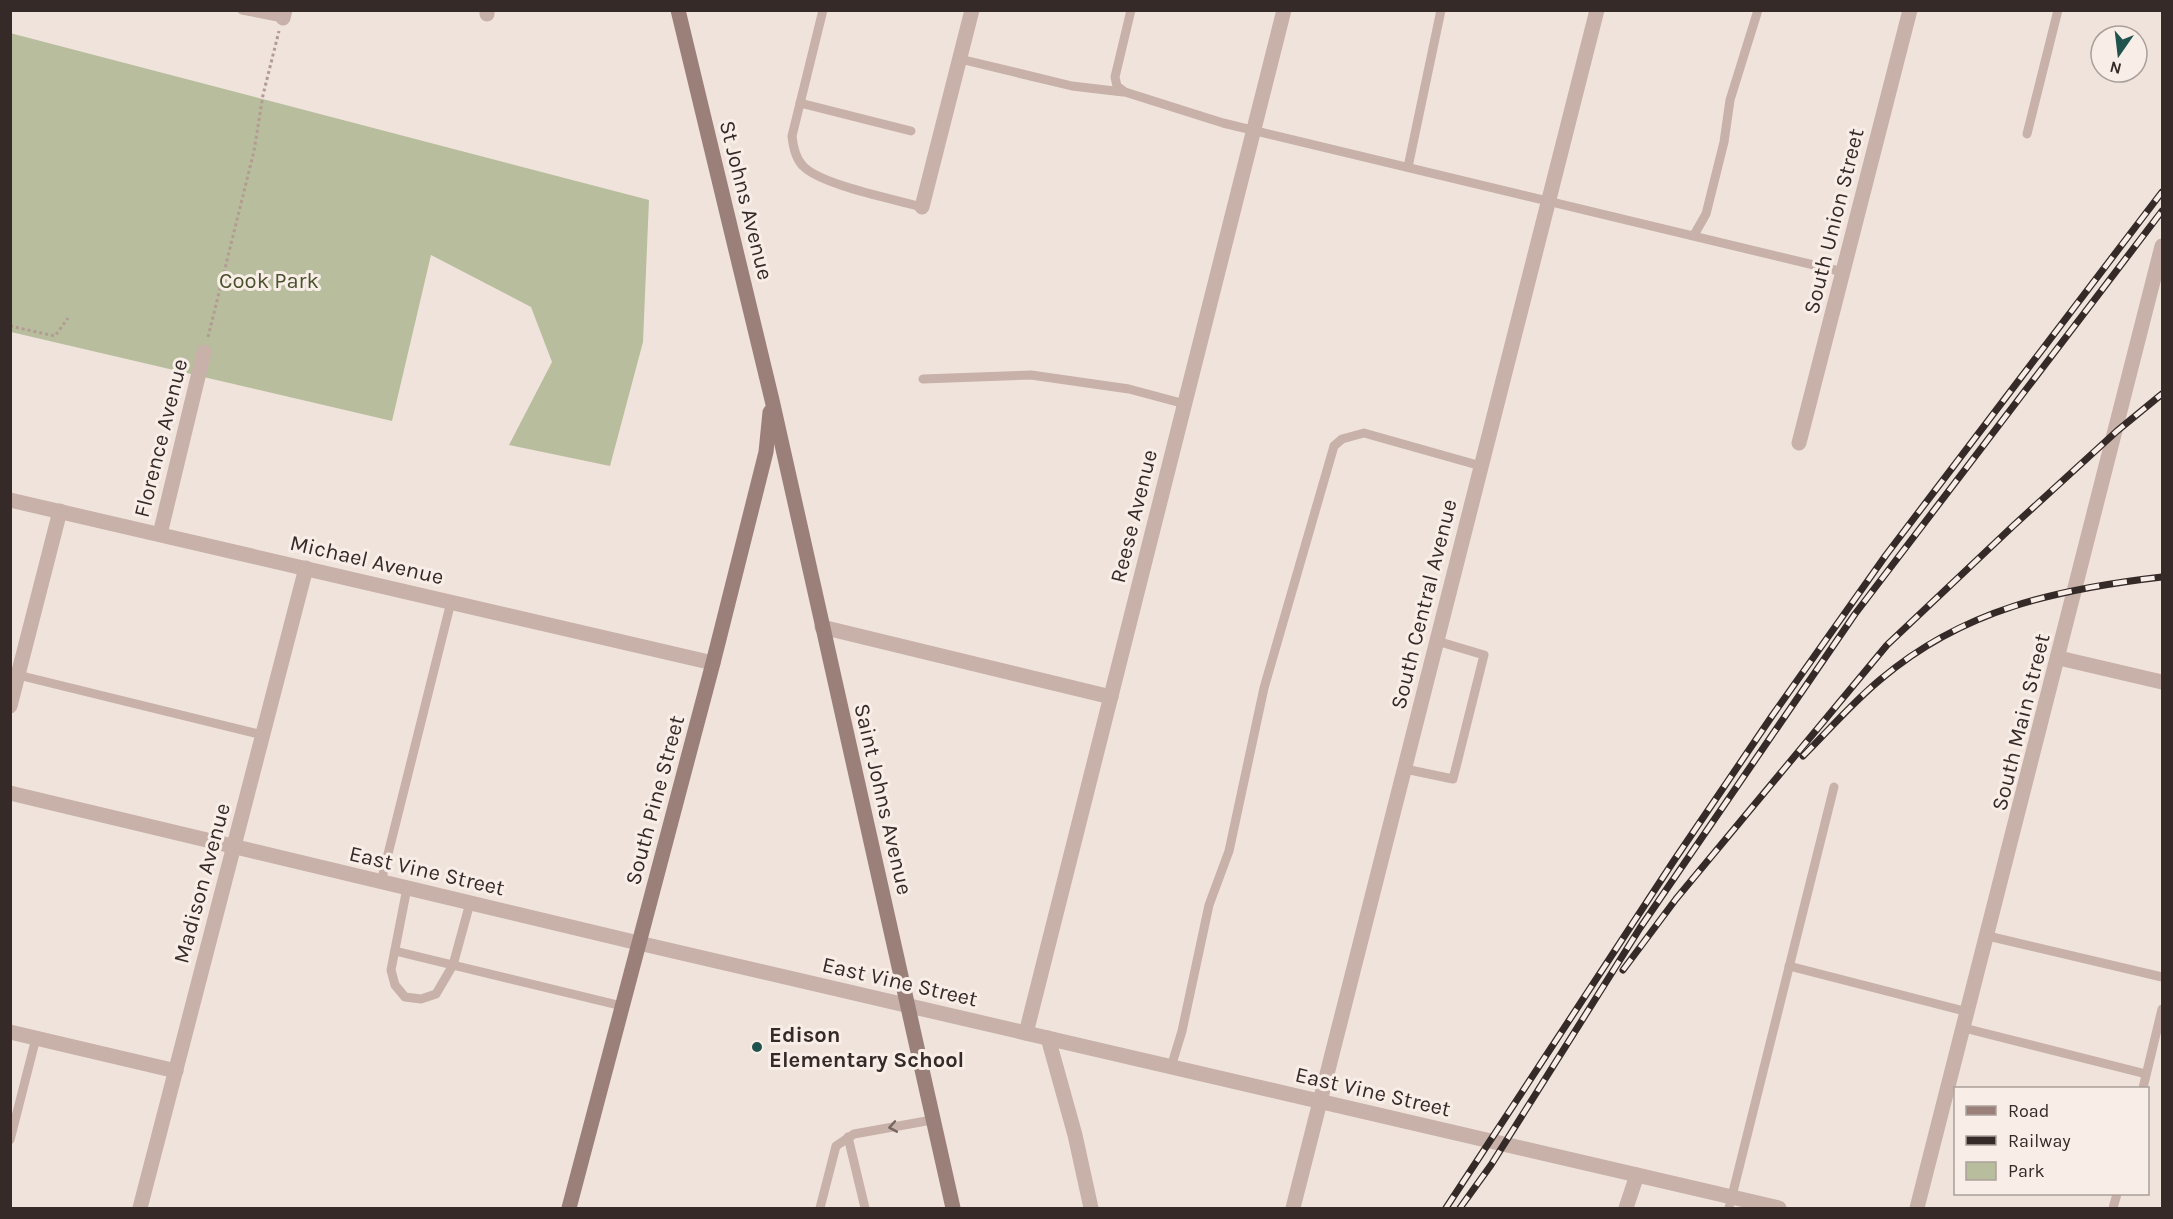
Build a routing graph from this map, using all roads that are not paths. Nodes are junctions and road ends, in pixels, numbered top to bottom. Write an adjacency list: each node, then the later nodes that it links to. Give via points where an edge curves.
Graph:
1 (242, 10): 12 (lane)
2 (678, 10): 27 (main road, St Johns Avenue)
3 (823, 10): 15 (lane)
4 (972, 10): 13 (street)
5 (1131, 10): 14 (lane, via 1115,77 1117,86)
6 (1284, 10): 17 (street, Reese Avenue)
7 (1441, 10): 19 (lane)
8 (1597, 10): 20 (street, South Central Avenue)
9 (1758, 10): 22 (lane, via 1730,100 1706,214)
10 (1910, 10): 24 (street, South Union Street)
11 (2058, 10): 18 (lane)
12 (284, 14)
13 (960, 59): 14 (lane, via 1072,86); 21 (street)
14 (1125, 92): 17 (lane)
15 (800, 103): 16 (lane); 21 (lane, via 792,136 802,166 820,178)
16 (911, 130)
17 (1254, 130): 19 (lane); 28 (street, Reese Avenue)
18 (2026, 134)
19 (1408, 167): 20 (lane)
20 (1549, 199): 22 (lane); 30 (street, South Central Avenue)
21 (922, 207)
22 (1694, 235): 24 (lane)
23 (2163, 246): 38 (street, South Main Street)
24 (1843, 272): 29 (street, South Union Street)
25 (204, 352): 33 (street, Florence Avenue)
26 (923, 379): 28 (lane, via 1031,375 1129,389)
27 (772, 400): 36 (main road, Saint Johns Avenue); 39 (main road, South Pine Street, via 766,452)
28 (1185, 404): 42 (street, Reese Avenue)
29 (1799, 443)
30 (1481, 466): 37 (street, South Central Avenue); 67 (lane, via 1364,433 1342,439 1334,446 1264,688 1229,851 1209,905)
31 (10, 500): 32 (street, Michael Avenue)
32 (60, 511): 33 (street, Michael Avenue); 40 (street)
33 (160, 534): 34 (street, Michael Avenue)
34 (306, 568): 35 (street, Michael Avenue); 44 (street, Madison Avenue)
35 (451, 602): 39 (street, Michael Avenue); 49 (lane)
36 (822, 627): 42 (street); 58 (main road, Saint Johns Avenue)
37 (1437, 642): 45 (street, South Central Avenue); 45 (lane, via 1484,655 1465,734 1453,779)
38 (2060, 658): 41 (street); 52 (street, South Main Street)
39 (713, 663): 53 (main road, South Pine Street)
40 (18, 675): 43 (street); 44 (lane)
41 (2163, 682)
42 (1111, 697): 64 (street, Reese Avenue)
43 (10, 706)
44 (263, 735): 48 (street, Madison Avenue)
45 (1405, 769): 71 (street, South Central Avenue)
46 (1834, 787): 56 (lane)
47 (10, 793): 48 (street, East Vine Street)
48 (234, 847): 49 (street, East Vine Street); 68 (street, Madison Avenue)
49 (381, 882): 50 (street, East Vine Street)
50 (407, 888): 51 (street, East Vine Street); 54 (lane)
51 (470, 903): 53 (street, East Vine Street); 55 (lane)
52 (1988, 936): 57 (lane); 61 (street, South Main Street)
53 (639, 943): 58 (street, East Vine Street); 59 (main road, South Pine Street)
54 (395, 951): 55 (lane); 55 (lane, via 391,970 395,985 405,997 421,999 436,994)
55 (453, 965): 59 (lane)
56 (1790, 966): 61 (lane); 76 (lane)
57 (2163, 977)
58 (907, 1005): 64 (street, East Vine Street); 72 (main road, Saint Johns Avenue)
59 (622, 1006): 78 (main road, South Pine Street)
60 (2163, 1010): 69 (lane)
61 (1968, 1012): 62 (street, South Main Street)
62 (1964, 1028): 69 (lane); 86 (street, South Main Street)
63 (10, 1032): 65 (street)
64 (1026, 1033): 66 (street, East Vine Street)
65 (36, 1038): 68 (street); 74 (lane)
66 (1048, 1038): 67 (street, East Vine Street); 82 (street)
67 (1171, 1067): 71 (street, East Vine Street)
68 (176, 1071): 77 (street, Madison Avenue)
69 (2146, 1074): 70 (lane)
70 (2143, 1087)
71 (1322, 1102): 75 (street, East Vine Street); 83 (street, South Central Avenue)
72 (932, 1120): 73 (lane, one-way to 73); 81 (main road, Saint Johns Avenue)
73 (851, 1136): 79 (lane, via 836,1146); 80 (lane)
74 (10, 1140)
75 (1637, 1175): 76 (street, East Vine Street); 84 (street)
76 (1731, 1203): 85 (street, East Vine Street)
77 (140, 1209)
78 (569, 1209)
79 (820, 1209)
80 (865, 1209)
81 (953, 1209)
82 (1091, 1209)
83 (1293, 1209)
84 (1626, 1209)
85 (1779, 1209)
86 (1917, 1209)

